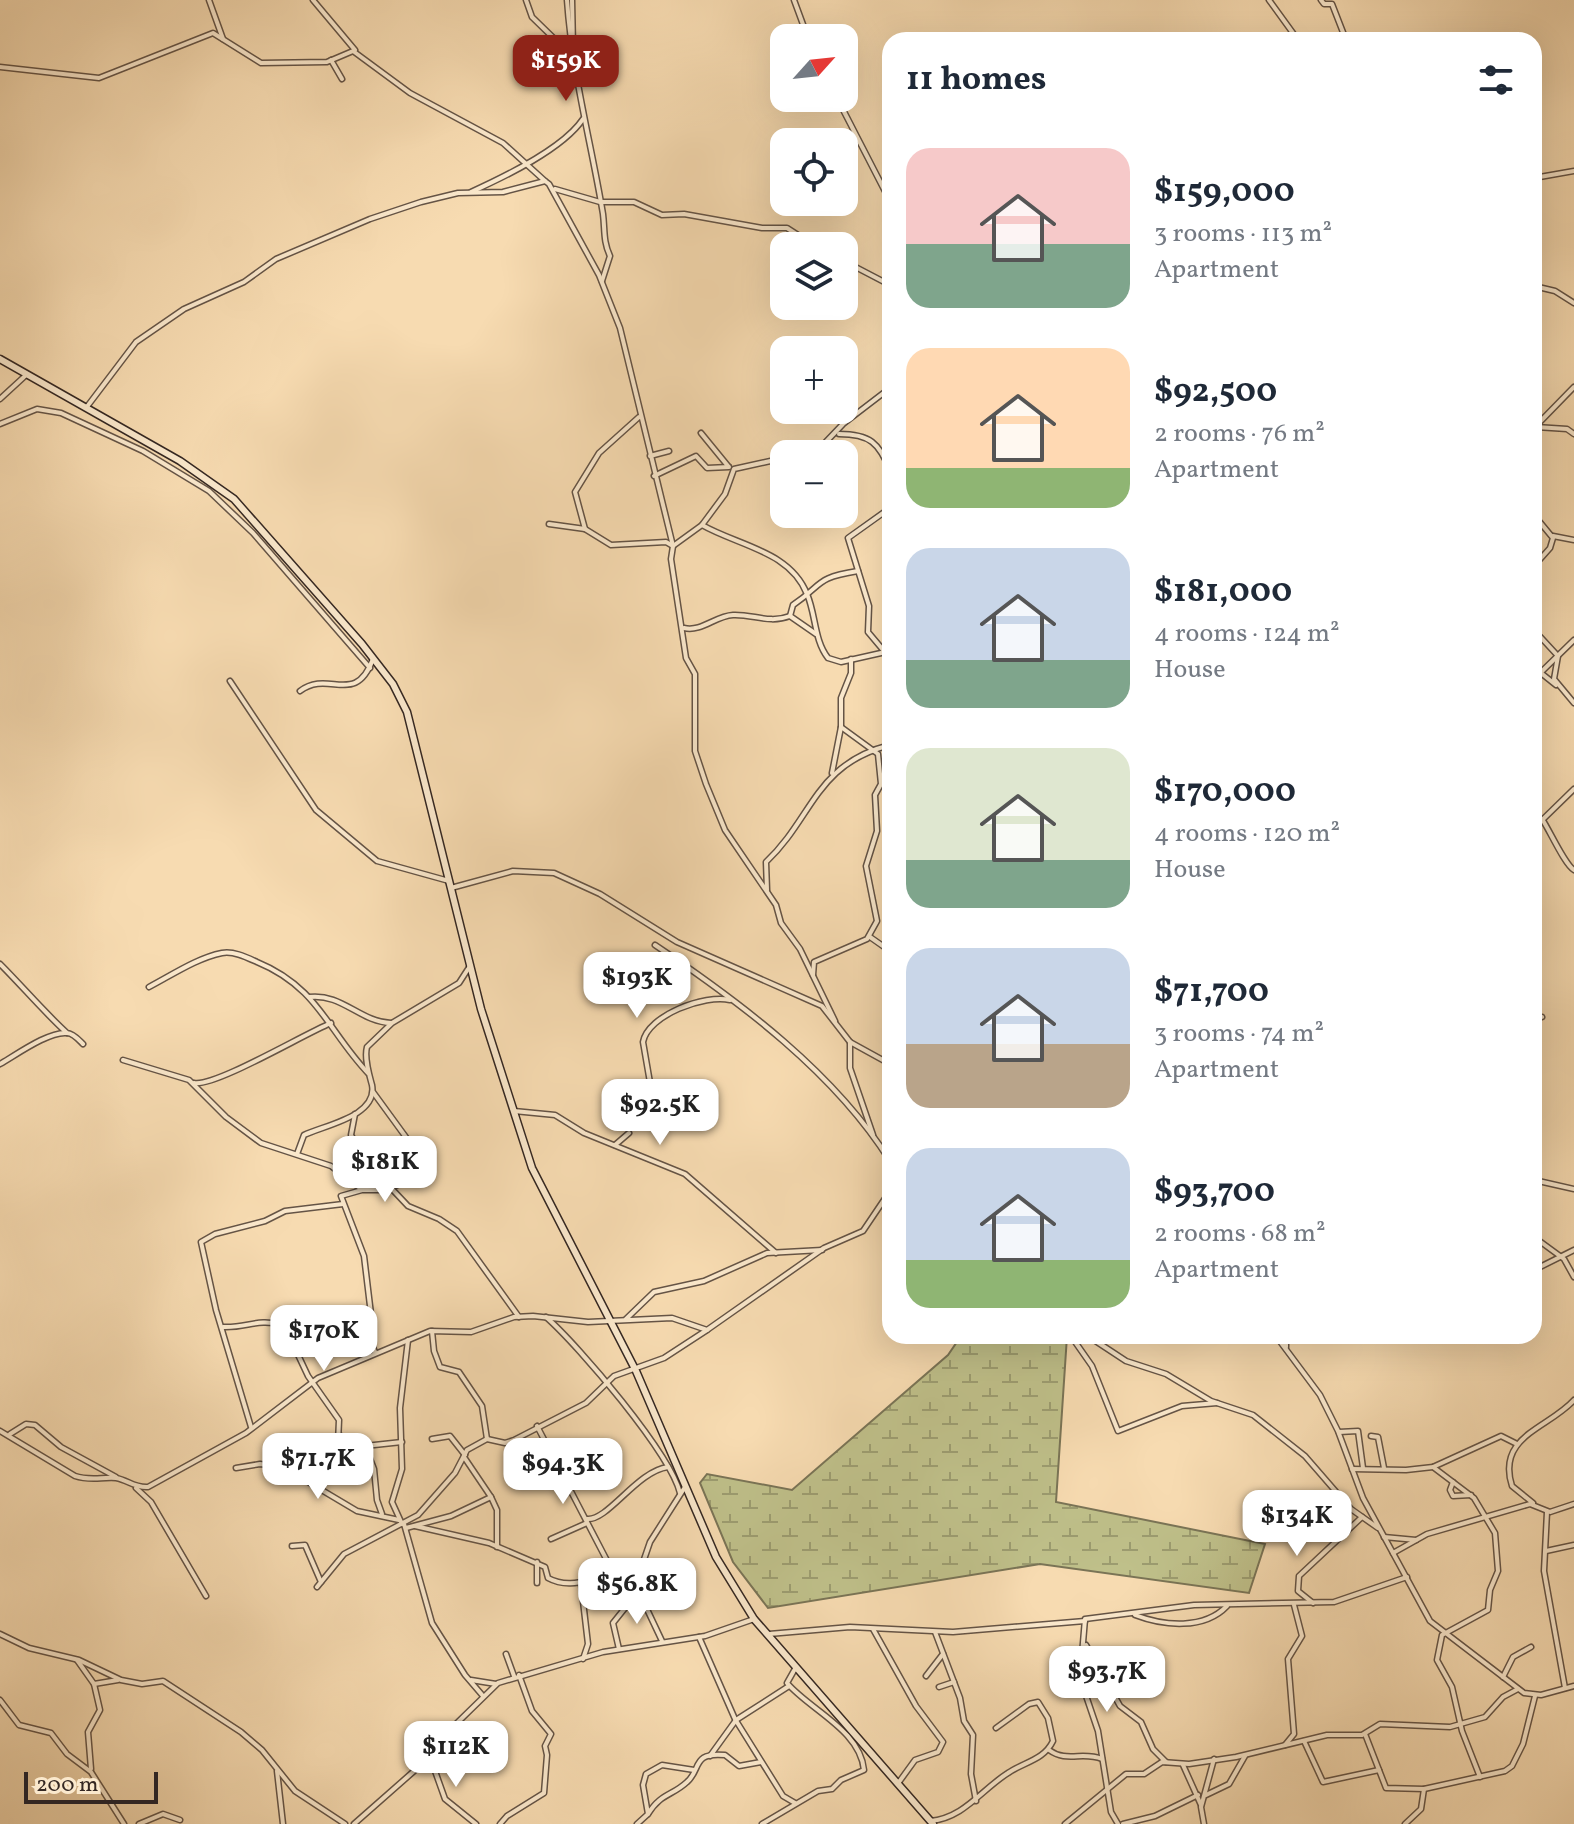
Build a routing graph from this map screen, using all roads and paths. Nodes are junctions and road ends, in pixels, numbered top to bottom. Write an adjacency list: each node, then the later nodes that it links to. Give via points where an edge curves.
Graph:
1 (209, 0): 11 (street)
2 (313, 0): 12 (street)
3 (526, 0): 13 (street, via 532,17)
4 (570, 0): 13 (street)
5 (794, 0): 8 (street)
6 (1269, 0): 9 (street)
7 (1321, 0): 10 (street, via 1332,4)
8 (803, 24)
9 (1292, 32)
10 (1343, 32)
11 (223, 40): 14 (street, via 261,63); 15 (street, via 211,34 99,78)
12 (357, 53): 14 (street, via 347,51); 19 (street, via 410,93 480,128)
13 (573, 56): 18 (street)
14 (331, 60): 16 (street)
15 (0, 67)
16 (342, 79)
17 (844, 112): 23 (street)
18 (585, 117): 19 (street, via 572,133); 26 (street)
19 (527, 162): 22 (street); 25 (street)
20 (1574, 171): 21 (street)
21 (1542, 177)
22 (545, 181): 24 (street); 25 (street, via 503,192)
23 (882, 186)
24 (555, 189): 26 (street); 29 (street)
25 (469, 193): 38 (street, via 421,202 360,223 276,259 244,282 184,309 136,342)
26 (600, 202): 27 (street, via 629,200 662,215); 29 (street, via 610,259)
27 (793, 232)
28 (858, 268): 30 (street)
29 (602, 281): 39 (street, via 624,340)
30 (882, 281)
31 (1542, 288): 32 (street)
32 (1574, 303)
33 (0, 359): 34 (main road)
34 (25, 376): 37 (street); 38 (main road)
35 (1574, 387): 40 (street)
36 (882, 394): 46 (street)
37 (0, 399)
38 (85, 410): 72 (main road, via 222,489)
39 (639, 417): 49 (street); 57 (street, via 599,453 575,492)
40 (1542, 420)
41 (0, 424): 74 (street, via 37,409 61,413 143,451 216,496)
42 (1542, 427): 45 (street)
43 (701, 433): 51 (street)
44 (839, 434): 47 (street)
45 (1574, 434)
46 (828, 440)
47 (882, 450)
48 (669, 451): 49 (street)
49 (650, 456): 52 (street)
50 (770, 461): 51 (street)
51 (731, 469): 52 (street, via 707,468 696,456); 56 (street, via 725,494)
52 (654, 476): 60 (street)
53 (882, 514): 62 (street, via 848,538)
54 (549, 524): 57 (street)
55 (1542, 524): 58 (street)
56 (702, 525): 60 (street); 63 (street, via 783,561)
57 (585, 529): 60 (street, via 611,545)
58 (1553, 536): 59 (street); 61 (street)
59 (1574, 540)
60 (673, 546): 65 (street)
61 (1542, 557)
62 (858, 571): 63 (street, via 827,577 814,584); 69 (street, via 869,609 868,632)
63 (808, 596): 64 (street, via 793,605); 66 (street)
64 (790, 616): 65 (street, via 764,621 731,615); 66 (street)
65 (684, 628): 89 (street, via 686,658 695,674 699,764 725,830)
66 (818, 636): 73 (street, via 828,658)
67 (1542, 639): 71 (street)
68 (1574, 640): 71 (street)
69 (882, 646)
70 (882, 653): 73 (street)
71 (1558, 656): 75 (street); 78 (street)
72 (374, 659): 74 (street); 88 (main road, via 407,712)
73 (852, 659): 81 (street, via 841,698)
74 (370, 668): 79 (street, via 365,677 345,686 314,683)
75 (1542, 672)
76 (1542, 674): 78 (street)
77 (230, 681): 88 (street, via 316,810 377,861)
78 (1556, 685): 80 (street)
79 (300, 691)
80 (1574, 703)
81 (841, 727): 83 (street); 84 (street)
82 (882, 748): 83 (street)
83 (874, 750): 84 (street); 90 (street, via 881,785 875,797 877,834 866,866 878,915)
84 (832, 773): 89 (street, via 783,847 766,862)
85 (1574, 789): 86 (street)
86 (1542, 819): 87 (street)
87 (1574, 870)
88 (450, 884): 94 (main road); 99 (street, via 513,871 554,873 600,894 677,942 807,998)
89 (768, 893): 95 (street)
90 (870, 937): 92 (street); 95 (street, via 814,962)
91 (655, 945): 98 (street)
92 (882, 945)
93 (0, 964): 102 (street)
94 (470, 966): 101 (street, via 455,986); 111 (main road)
95 (812, 977): 99 (street)
96 (149, 987): 97 (street, via 227,952 279,971)
97 (309, 997): 100 (street); 101 (street, via 334,998 375,1022)
98 (732, 1000): 113 (street, via 693,1003 645,1033); 115 (street, via 800,1056)
99 (835, 1021): 103 (street)
100 (332, 1023): 108 (street); 109 (street, via 258,1057 234,1074)
101 (392, 1023): 108 (street, via 366,1049)
102 (67, 1033): 104 (street); 107 (street)
103 (850, 1042): 106 (street); 115 (street, via 850,1068)
104 (83, 1044)
105 (123, 1060): 109 (street)
106 (882, 1060)
107 (0, 1064)
108 (369, 1073): 110 (street)
109 (194, 1083): 118 (street, via 258,1141)
110 (373, 1092): 112 (street, via 370,1103); 120 (street, via 421,1161 420,1176)
111 (512, 1110): 116 (street, via 554,1115); 136 (main road, via 532,1168)
112 (355, 1114): 118 (street, via 304,1135); 121 (street, via 351,1135)
113 (657, 1123)
114 (629, 1133): 116 (street)
115 (874, 1137): 117 (street)
116 (615, 1145): 129 (street, via 693,1179)
117 (882, 1149)
118 (297, 1154): 123 (street, via 331,1166)
119 (1542, 1182): 122 (street)
120 (391, 1188): 121 (street); 134 (street, via 408,1206 457,1231)
121 (381, 1189): 123 (street)
122 (1574, 1189)
123 (362, 1190): 125 (street, via 342,1195)
124 (882, 1203): 127 (street, via 865,1230)
125 (343, 1204): 137 (street, via 285,1211 202,1241); 145 (street, via 364,1256)
126 (1542, 1243): 130 (street)
127 (825, 1249): 129 (street); 138 (street)
128 (1574, 1250): 130 (street)
129 (776, 1253): 135 (street, via 704,1281 654,1292)
130 (1561, 1258): 131 (street); 132 (street)
131 (1542, 1266)
132 (1574, 1277)
133 (544, 1316): 134 (street); 136 (street); 148 (street, via 578,1347)
134 (519, 1317): 139 (street, via 477,1331)
135 (624, 1321): 136 (street); 138 (street, via 672,1318)
136 (610, 1322): 146 (main road)
137 (223, 1327): 147 (street, via 258,1320 284,1325); 152 (street)
138 (707, 1330): 146 (street)
139 (432, 1331): 140 (street); 159 (street, via 440,1367 459,1372 482,1406)
140 (408, 1340): 145 (street); 160 (street)
141 (1077, 1344): 150 (street, via 1092,1366 1118,1431 1182,1406)
142 (1100, 1344): 150 (street)
143 (1283, 1344): 144 (street)
144 (1286, 1347): 154 (street)
145 (375, 1352): 147 (street)
146 (636, 1371): 148 (street, via 616,1375); 174 (main road)
147 (313, 1382): 152 (street); 156 (street, via 337,1415)
148 (605, 1385): 151 (street, via 586,1403); 164 (street)
149 (1574, 1400): 161 (street)
150 (1220, 1403): 181 (street, via 1258,1419 1305,1456)
151 (537, 1426): 159 (street, via 507,1443); 183 (street)
152 (252, 1428): 173 (street, via 158,1482)
153 (0, 1431): 155 (street)
154 (1339, 1432): 167 (street, via 1358,1431); 169 (street)
155 (9, 1435): 171 (street, via 75,1476); 171 (street, via 26,1424 35,1425 61,1447)
156 (341, 1436): 162 (street); 170 (street, via 336,1445 297,1463)
157 (1371, 1436): 168 (street, via 1377,1436)
158 (432, 1439): 163 (street, via 450,1436)
159 (487, 1439): 163 (street)
160 (402, 1442): 162 (street); 184 (street, via 402,1469 392,1502)
161 (1517, 1444): 165 (street, via 1501,1436); 177 (street, via 1508,1463 1510,1483)
162 (365, 1446): 180 (street)
163 (465, 1456): 176 (street); 184 (street, via 423,1510)
164 (668, 1467): 174 (street); 183 (street, via 630,1485 624,1496)
165 (1433, 1467): 168 (street); 172 (street)
166 (236, 1468): 170 (street, via 260,1464)
167 (1363, 1468): 168 (street); 169 (street)
168 (1384, 1468)
169 (1352, 1469): 186 (street)
170 (292, 1471): 180 (street, via 357,1511)
171 (118, 1479): 173 (street)
172 (1453, 1482): 175 (street); 175 (street, via 1453,1496)
173 (131, 1485): 202 (street, via 151,1502)
174 (682, 1490): 197 (street, via 650,1542); 207 (main road)
175 (1471, 1495): 182 (street)
176 (491, 1497): 185 (street); 192 (street, via 497,1510)
177 (1534, 1504): 179 (street); 182 (street)
178 (1574, 1504): 179 (street)
179 (1547, 1512): 193 (street)
180 (382, 1514): 184 (street)
181 (1362, 1517): 186 (street); 203 (street, via 1299,1576 1298,1591)
182 (1486, 1519): 189 (street); 211 (street, via 1495,1533 1498,1567 1488,1610)
183 (586, 1520): 188 (street); 196 (street)
184 (403, 1524): 185 (street); 191 (street, via 344,1554 319,1584 305,1545); 227 (street, via 432,1623)
185 (415, 1526): 192 (street)
186 (1379, 1529): 187 (street)
187 (1384, 1537): 189 (street); 194 (street)
188 (551, 1539)
189 (1416, 1540): 194 (street)
190 (1574, 1545): 193 (street)
191 (292, 1546)
192 (497, 1547): 195 (street)
193 (1546, 1551): 235 (street, via 1545,1577)
194 (1393, 1553): 198 (street)
195 (537, 1562): 199 (street); 200 (street, via 551,1580)
196 (615, 1576): 197 (street); 200 (street)
197 (638, 1576): 201 (street)
198 (1407, 1577): 203 (street, via 1343,1601); 211 (street, via 1430,1621)
199 (537, 1583)
200 (581, 1584): 222 (street, via 588,1644)
201 (632, 1594): 215 (street, via 645,1605); 218 (street, via 613,1623)
202 (206, 1596)
203 (1315, 1604): 205 (street)
204 (1228, 1605): 205 (street); 206 (street); 206 (street, via 1212,1618 1188,1624)
205 (1294, 1605): 245 (street, via 1302,1636 1288,1659 1294,1734)
206 (1132, 1614): 208 (street)
207 (754, 1619): 213 (main road); 214 (street)
208 (1085, 1621): 210 (street); 216 (street)
209 (873, 1629): 210 (street); 213 (street); 260 (street, via 943,1742 938,1752 915,1760)
210 (935, 1632): 220 (street)
211 (1444, 1634): 226 (street); 241 (street, via 1437,1663 1450,1683)
212 (0, 1635): 221 (street)
213 (767, 1635): 223 (main road)
214 (699, 1637): 215 (street); 240 (street)
215 (663, 1642): 218 (street)
216 (1084, 1642): 250 (street, via 1080,1678); 253 (street, via 1120,1706 1141,1722 1153,1749)
217 (1531, 1647): 226 (street, via 1513,1657)
218 (619, 1649): 222 (street)
219 (506, 1654): 224 (street)
220 (943, 1654): 225 (street); 229 (street)
221 (77, 1659): 228 (street); 230 (street)
222 (583, 1659): 224 (street)
223 (796, 1667): 232 (street, via 787,1678); 260 (main road)
224 (516, 1675): 231 (street); 279 (street, via 532,1711 551,1734 545,1746 544,1793)
225 (926, 1676)
226 (1503, 1677): 236 (street)
227 (468, 1679): 231 (street); 237 (street)
228 (121, 1680): 230 (street); 257 (street, via 167,1684 241,1732)
229 (954, 1682): 234 (street); 265 (street, via 973,1735)
230 (94, 1684): 258 (street, via 100,1713 88,1732)
231 (496, 1684): 237 (street)
232 (789, 1686): 240 (street); 266 (street, via 840,1730 864,1767)
233 (1574, 1686): 235 (street)
234 (939, 1687)
235 (1565, 1688): 238 (street)
236 (1518, 1689): 238 (street); 241 (street, via 1485,1717)
237 (483, 1696): 249 (street)
238 (1535, 1696): 259 (street, via 1512,1766)
239 (0, 1700): 258 (street, via 17,1723 51,1733)
240 (736, 1720): 248 (street); 252 (street)
241 (1460, 1723): 243 (street, via 1446,1728 1380,1724); 259 (street)
242 (996, 1728): 246 (street, via 1040,1702 1054,1737)
243 (1365, 1734): 244 (street); 256 (street)
244 (1304, 1741): 245 (street); 256 (street, via 1323,1782)
245 (1283, 1747): 247 (street)
246 (1048, 1749): 250 (street, via 1064,1759); 265 (street)
247 (1245, 1755): 251 (street); 264 (street, via 1229,1784)
248 (710, 1756): 252 (street, via 725,1755 739,1766); 255 (street)
249 (430, 1757): 277 (street); 278 (street, via 445,1799)
250 (1102, 1759): 262 (street)
251 (1214, 1759): 254 (street); 264 (street)
252 (761, 1762): 266 (street, via 783,1796)
253 (1166, 1762): 254 (street); 262 (street, via 1144,1774 1126,1774)
254 (1183, 1765): 263 (street)
255 (694, 1770): 268 (street, via 690,1780 657,1800); 268 (street, via 662,1765 646,1774)
256 (1379, 1770): 261 (street, via 1386,1788)
257 (277, 1771): 275 (street); 276 (street, via 295,1791)
258 (91, 1772): 273 (street)
259 (1480, 1777): 261 (street)
260 (899, 1782): 271 (main road)
261 (1424, 1789): 286 (street, via 1421,1809)
262 (1107, 1793): 282 (street); 283 (street, via 1114,1822)
263 (1198, 1795): 267 (street); 269 (street)
264 (1206, 1795): 267 (street)
265 (976, 1801): 272 (street)
266 (798, 1804): 281 (street)
267 (1201, 1805): 285 (street)
268 (648, 1814): 280 (street)
269 (1155, 1816): 283 (street); 284 (street)
270 (180, 1820): 274 (street, via 163,1814)
271 (931, 1822): 272 (street)
272 (943, 1822)
273 (124, 1824)
274 (139, 1824)
275 (283, 1824)
276 (345, 1824)
277 (354, 1824)
278 (476, 1824)
279 (500, 1824)
280 (637, 1824)
281 (762, 1824)
282 (1065, 1824)
283 (1120, 1824)
284 (1148, 1824)
285 (1204, 1824)
286 (1405, 1824)

